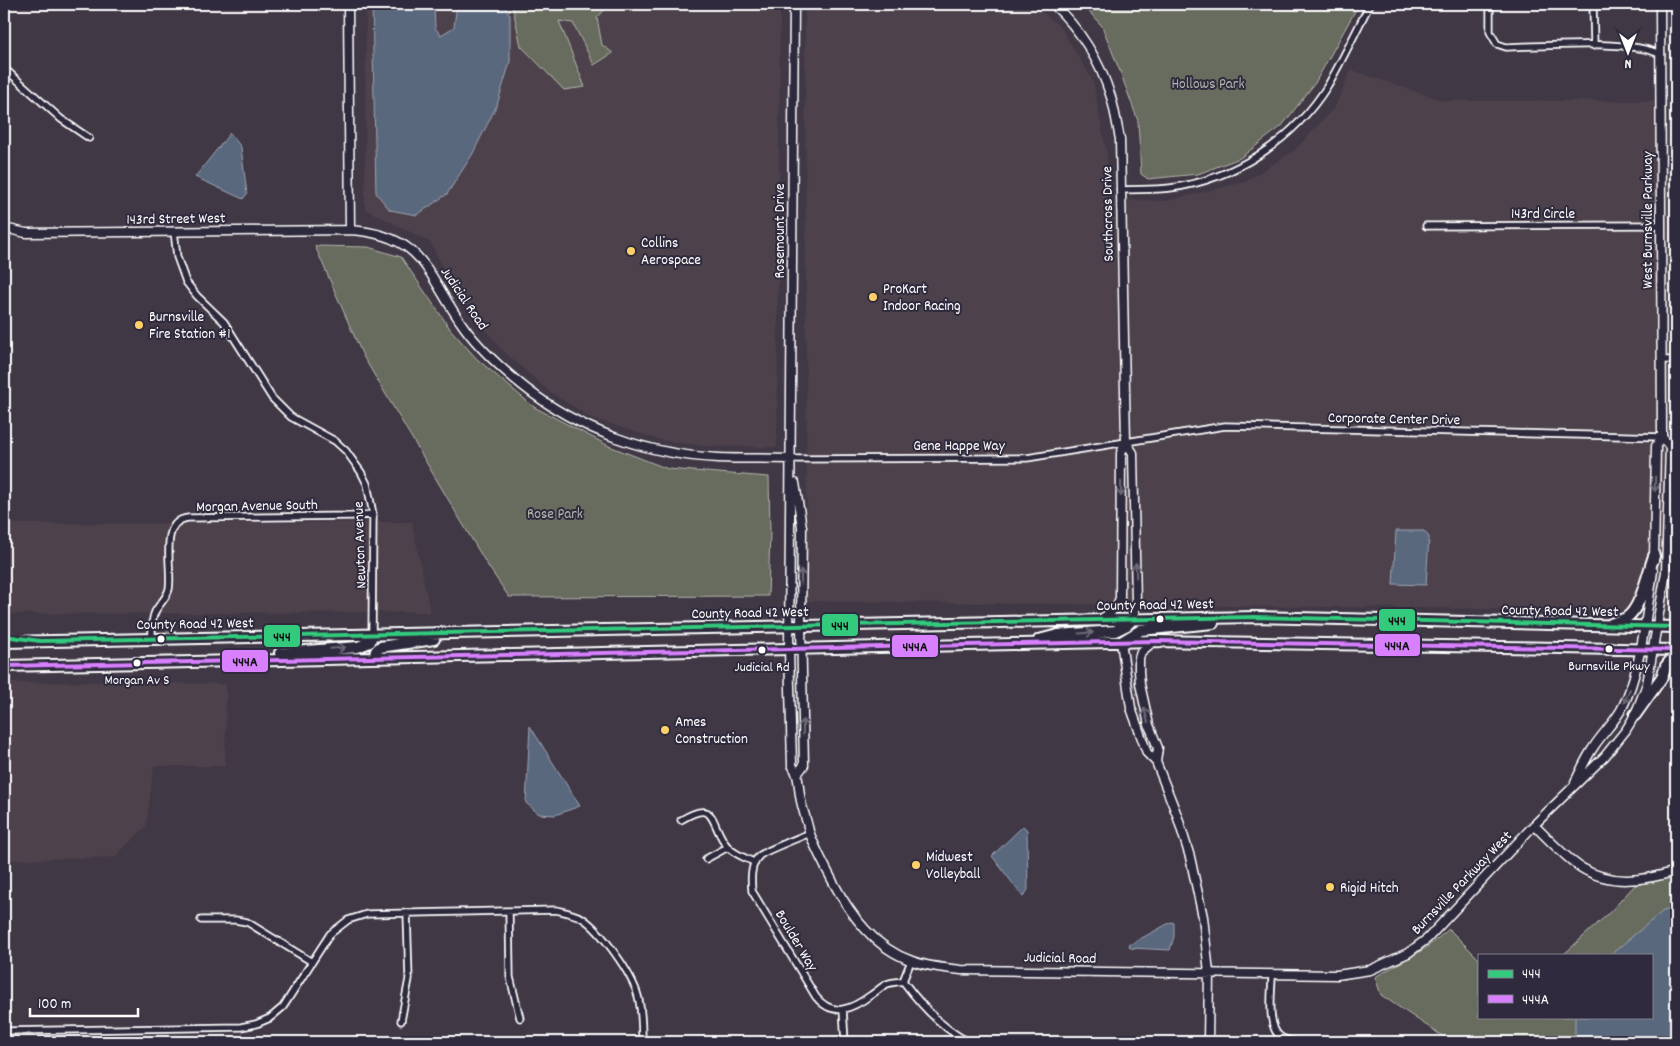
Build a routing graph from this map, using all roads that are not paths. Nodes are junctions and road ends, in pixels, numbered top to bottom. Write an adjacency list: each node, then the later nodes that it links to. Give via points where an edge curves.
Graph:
1 (348, 4): 16 (street)
2 (794, 4): 22 (street, Rosemount Drive)
3 (1053, 4): 12 (street, Southcross Drive, via 1066,16 1093,54 1111,97 1120,139)
4 (1370, 4): 12 (street, via 1327,86 1308,113 1284,137 1250,161 1210,179 1170,188)
5 (1490, 4): 8 (street, via 1490,32 1497,44 1506,47)
6 (1593, 4): 8 (street)
7 (1660, 4): 9 (street, West Burnsville Parkway)
8 (1594, 46): 9 (street, via 1626,46 1648,49)
9 (1661, 55): 13 (street, West Burnsville Parkway)
10 (4, 68): 11 (street, via 61,119)
11 (89, 138)
12 (1120, 190): 21 (street, Southcross Drive)
13 (1660, 225): 14 (street, 143rd Circle); 18 (street, West Burnsville Parkway)
14 (1426, 226)
15 (4, 228): 17 (street, 143rd Street West, via 26,232)
16 (350, 230): 17 (street, 143rd Street West); 22 (street, Judicial Road, via 375,232 416,253 464,327 488,354 563,414 609,435 663,452 719,458)
17 (174, 231): 23 (street, Newton Avenue, via 177,256 190,288 224,322 282,409 335,441 355,461 367,484)
18 (1661, 360): 19 (street); 20 (street, West Burnsville Parkway)
19 (1676, 360)
20 (1662, 437): 21 (street, Corporate Center Drive, via 1225,426); 24 (street, West Burnsville Parkway, one-way to 24, via 1656,446); 32 (street, West Burnsville Parkway, via 1670,447 1668,557)
21 (1126, 442): 22 (street, Gene Happe Way, via 1028,458); 26 (street, Southcross Drive, one-way to 26, via 1121,453 1120,598 1112,612); 27 (street, Southcross Drive, one-way to 21, via 1136,604 1133,453)
22 (791, 459): 28 (street, Rosemount Drive); 29 (street, Rosemount Drive, one-way to 22, via 802,527)
23 (373, 514): 35 (street, Newton Avenue); 37 (street, Morgan Avenue South, via 180,520 170,534 169,591 153,616)
24 (1654, 556): 30 (highway, via 1633,611); 31 (street, West Burnsville Parkway)
25 (1254, 617): 27 (highway, County Road 42 West); 30 (highway, County Road 42 West); 41 (highway, via 1142,630)
26 (1101, 619): 27 (highway, County Road 42 West); 29 (highway, County Road 42 West)
27 (1133, 619): 42 (highway, one-way to 27, via 1058,635 1115,631)
28 (790, 626): 29 (highway, County Road 42 West); 34 (highway, County Road 42 West); 43 (street, Judicial Road)
29 (800, 626): 44 (street, Judicial Road)
30 (1606, 626): 31 (highway, County Road 42 West)
31 (1644, 627): 32 (highway, County Road 42 West); 45 (street, Burnsville Parkway West)
32 (1657, 627): 33 (highway, County Road 42 West); 46 (street, Burnsville Parkway West)
33 (1676, 627)
34 (482, 633): 35 (highway, County Road 42 West); 48 (highway, via 380,647)
35 (372, 635): 37 (highway, County Road 42 West); 50 (highway, one-way to 35, via 358,647 370,642)
36 (4, 636): 38 (highway)
37 (152, 639): 38 (highway, County Road 42 West)
38 (40, 641): 40 (highway, County Road 42 West)
39 (1154, 641): 41 (highway); 45 (highway); 53 (street, one-way to 39, via 1158,748 1147,718 1139,671 1141,652)
40 (4, 642)
41 (1122, 642): 42 (highway); 53 (street, via 1131,708 1147,753)
42 (1021, 644): 44 (highway)
43 (789, 649): 44 (highway); 48 (highway); 54 (street, Judicial Road, via 792,765)
44 (801, 649): 54 (street, Judicial Road, one-way to 44, via 804,765)
45 (1640, 649): 46 (highway); 55 (street, Burnsville Parkway West, one-way to 55, via 1633,681 1621,710 1594,746)
46 (1652, 649): 47 (highway); 52 (street, Burnsville Parkway West, via 1647,684)
47 (1676, 650)
48 (374, 658): 50 (highway)
49 (1676, 659): 52 (highway, via 1666,666 1662,677)
50 (220, 660): 51 (highway)
51 (4, 666)
52 (1635, 715): 55 (street, Burnsville Parkway West, via 1617,743)
53 (1156, 762): 68 (street, via 1190,857 1203,918)
54 (798, 773): 58 (street, Judicial Road)
55 (1570, 790): 57 (street, Burnsville Parkway West)
56 (681, 820): 59 (street, via 700,810 706,812)
57 (1534, 825): 62 (street, via 1579,866 1599,876 1619,880 1651,879); 69 (street, Burnsville Parkway West, via 1442,924 1408,953 1370,970 1337,975)
58 (810, 833): 61 (street, via 759,856); 66 (street, Judicial Road, via 848,909 876,940)
59 (728, 847): 60 (street); 61 (street)
60 (706, 859)
61 (755, 863): 71 (street, Boulder Way, via 752,891 816,997 833,1010)
62 (1676, 871)
63 (508, 910): 64 (street); 72 (street, via 510,977); 75 (street, via 556,910 581,918 600,934 629,975 638,994)
64 (407, 913): 67 (street, via 367,914 348,920 330,934); 73 (street, via 409,979)
65 (202, 920): 67 (street, via 247,922)
66 (911, 961): 68 (street, Judicial Road, via 961,970); 70 (street)
67 (312, 962): 74 (street, via 283,1007 256,1024 241,1027)
68 (1209, 973): 69 (street, Burnsville Parkway West); 78 (street)
69 (1272, 975): 79 (street, via 1271,1018 1275,1030 1281,1037)
70 (903, 981): 71 (street, via 886,984 866,999); 77 (street, via 918,1002)
71 (842, 1009): 76 (street)
72 (520, 1018)
73 (401, 1021)
74 (4, 1031)
75 (642, 1042)
76 (845, 1042)
77 (969, 1042)
78 (1208, 1042)
79 (1297, 1042)

